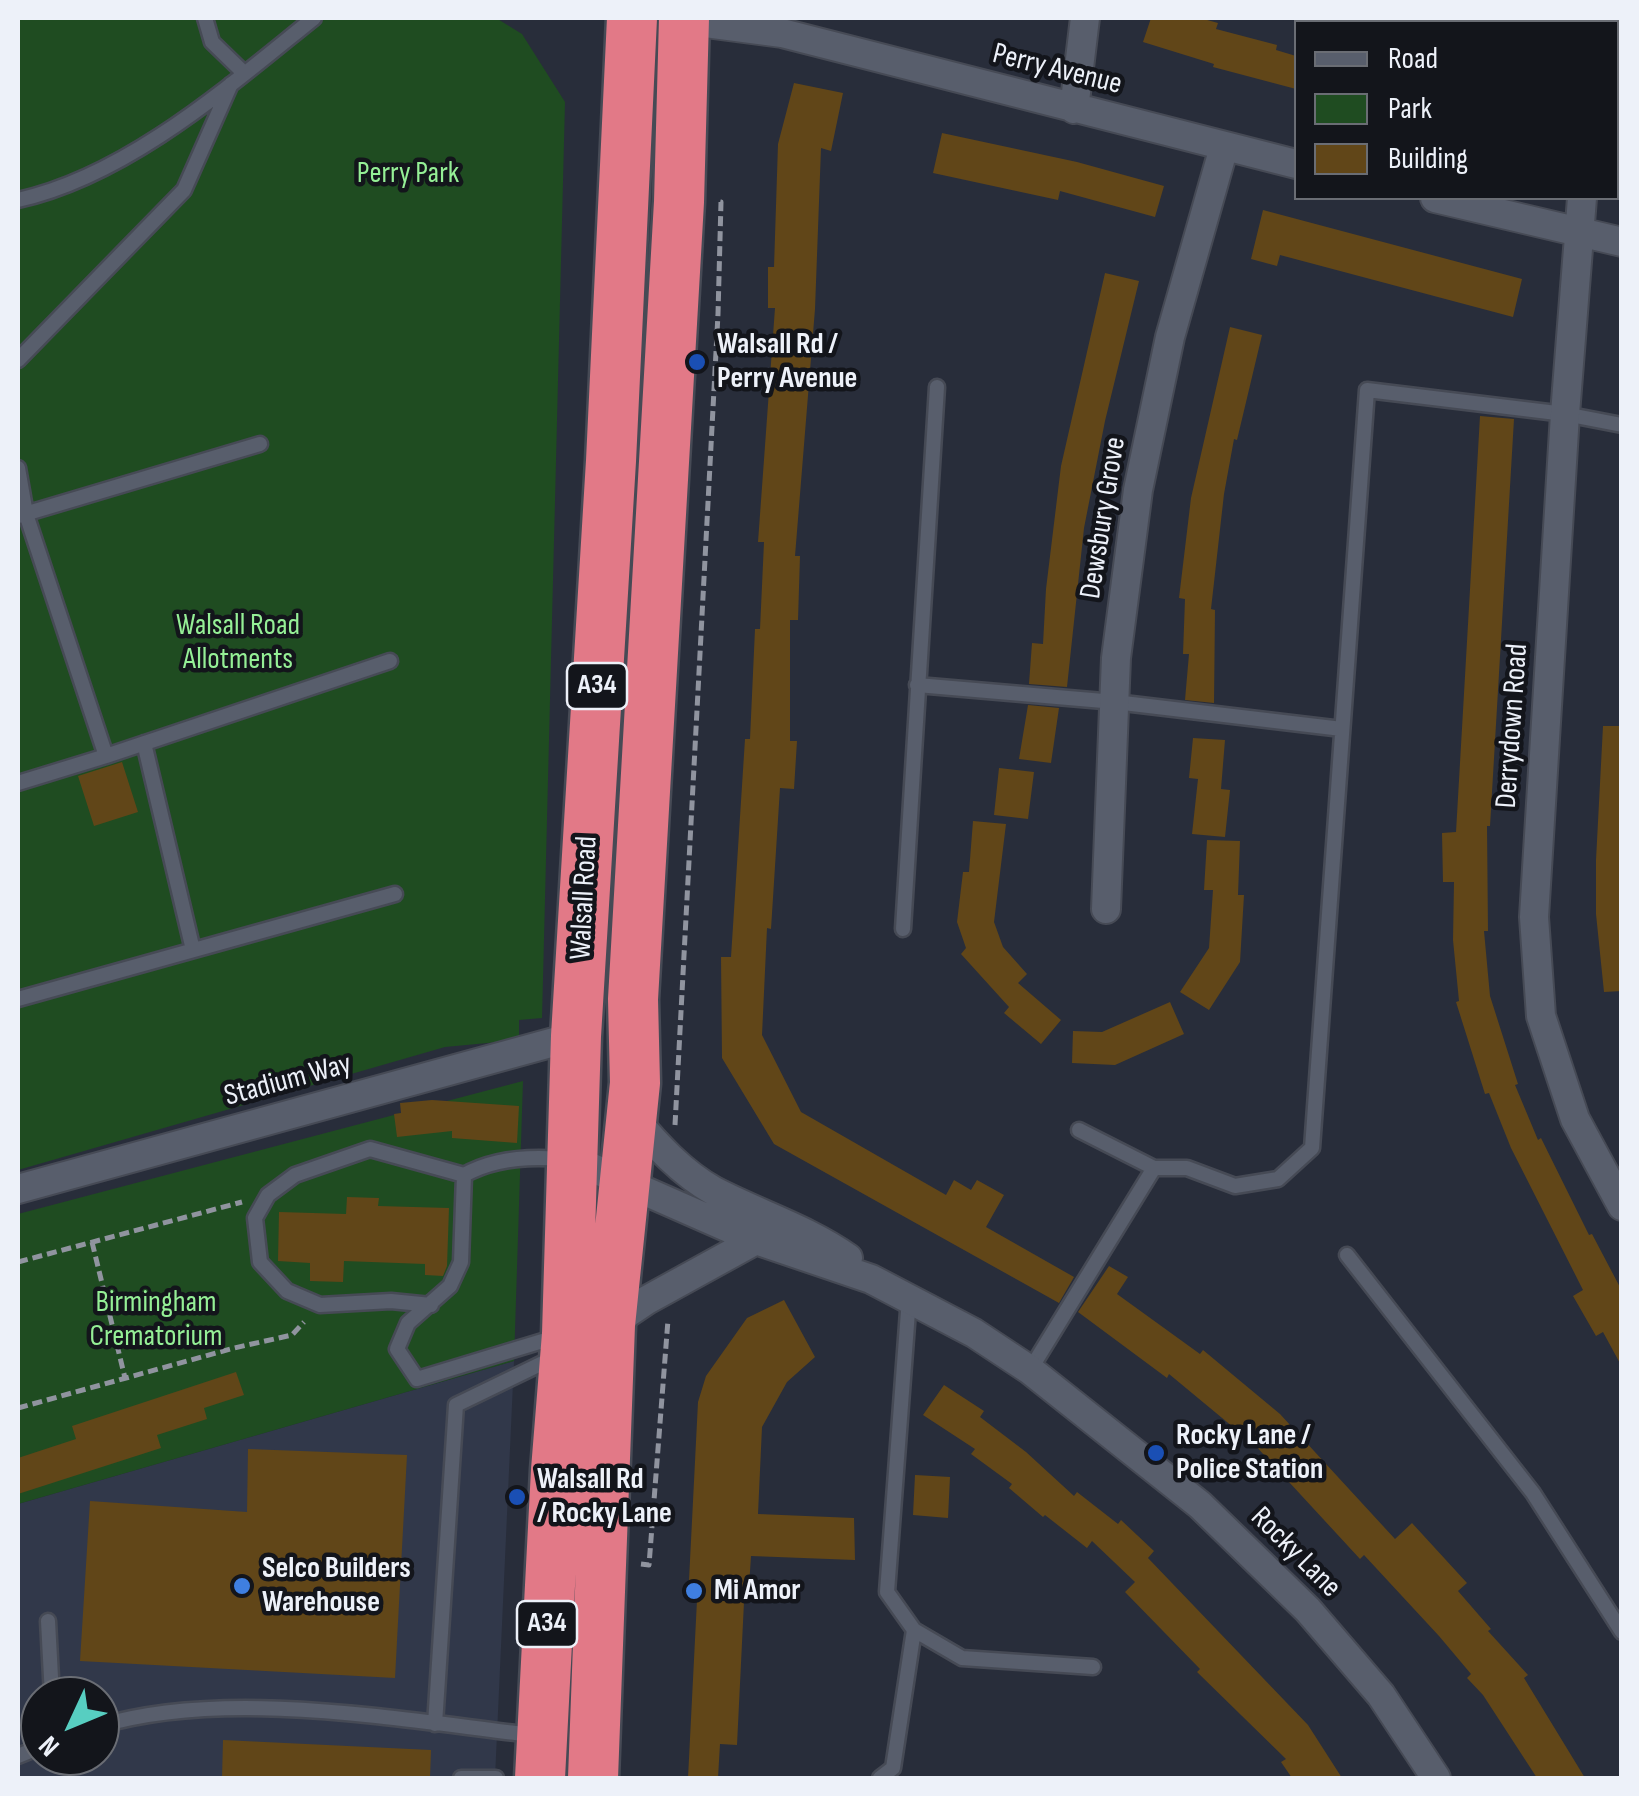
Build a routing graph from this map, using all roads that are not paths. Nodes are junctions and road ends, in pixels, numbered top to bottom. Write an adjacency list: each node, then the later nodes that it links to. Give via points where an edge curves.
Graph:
1 (205, 18): 6 (lane, via 212,42)
2 (314, 18): 6 (lane)
3 (632, 18): 36 (highway, Walsall Road / A34)
4 (678, 18): 8 (street, Perry Avenue, via 782,32); 35 (highway, Walsall Road / A34, via 679,202)
5 (1085, 18): 8 (street)
6 (244, 74): 7 (lane)
7 (231, 84): 11 (lane, via 130,154 48,194); 16 (lane, via 184,190)
8 (1074, 109): 9 (street, Perry Avenue)
9 (1224, 147): 10 (street, Perry Avenue); 25 (street, Dewsbury Grove, via 1170,337 1138,490)
10 (1294, 164)
11 (18, 200)
12 (1443, 200): 14 (street)
13 (1582, 200): 14 (street, Derrydown Road)
14 (1580, 233): 15 (street); 18 (street, Derrydown Road)
15 (1622, 242)
16 (18, 360)
17 (936, 387): 24 (lane)
18 (1565, 414): 19 (lane); 26 (lane, via 1367,390); 44 (street, Derrydown Road, via 1534,917 1541,1016 1576,1119)
19 (1622, 425)
20 (260, 444): 22 (lane)
21 (18, 468): 22 (lane)
22 (22, 515): 28 (lane)
23 (390, 661): 27 (lane)
24 (917, 685): 25 (lane); 32 (lane)
25 (1115, 702): 26 (lane); 31 (street, Dewsbury Grove)
26 (1342, 729): 40 (lane, via 1312,1148 1278,1178 1235,1186 1187,1168)
27 (144, 743): 28 (lane); 33 (lane)
28 (106, 756): 29 (lane)
29 (18, 783)
30 (395, 894): 33 (lane)
31 (1106, 909)
32 (903, 928)
33 (192, 950): 34 (lane)
34 (18, 999)
35 (632, 999): 36 (highway, via 606,1028); 37 (highway, Walsall Road / A34)
36 (576, 1036): 39 (highway, Walsall Road / A34); 43 (street, Stadium Way)
37 (633, 1117): 42 (highway, Walsall Road / A34); 47 (street, Rocky Lane, via 711,1189 846,1255)
38 (1080, 1130): 40 (lane)
39 (572, 1159): 41 (lane, via 533,1156 483,1164); 42 (street, Rocky Lane); 50 (highway, Walsall Road / A34)
40 (1154, 1168): 51 (lane)
41 (464, 1175): 49 (lane, via 462,1262); 49 (lane, via 370,1150 295,1175 268,1195 255,1218 260,1262 286,1291 320,1305)
42 (626, 1183): 45 (street, Rocky Lane); 50 (highway, Walsall Road / A34)
43 (18, 1189)
44 (1622, 1206)
45 (756, 1240): 47 (street, Rocky Lane); 50 (street)
46 (1347, 1255): 54 (lane, via 1532,1493)
47 (871, 1279): 48 (street, Rocky Lane)
48 (909, 1298): 51 (street, Rocky Lane); 53 (lane, via 888,1592)
49 (431, 1305): 50 (lane, via 408,1323 396,1349 417,1378)
50 (581, 1337): 58 (lane, via 456,1405); 59 (highway, Walsall Road / A34, via 549,1579); 62 (highway, Walsall Road / A34)
51 (1030, 1370): 64 (street, Rocky Lane, via 1200,1505 1308,1610 1381,1695)
52 (48, 1621): 56 (lane)
53 (914, 1630): 55 (lane, via 962,1658); 63 (lane, via 893,1768)
54 (1622, 1632)
55 (1093, 1667)
56 (51, 1676)
57 (120, 1720): 58 (lane, via 197,1710 314,1710)
58 (436, 1724): 59 (lane)
59 (541, 1757)
60 (461, 1778): 61 (lane)
61 (496, 1778)
62 (593, 1778)
63 (880, 1778)
64 (1436, 1778)

